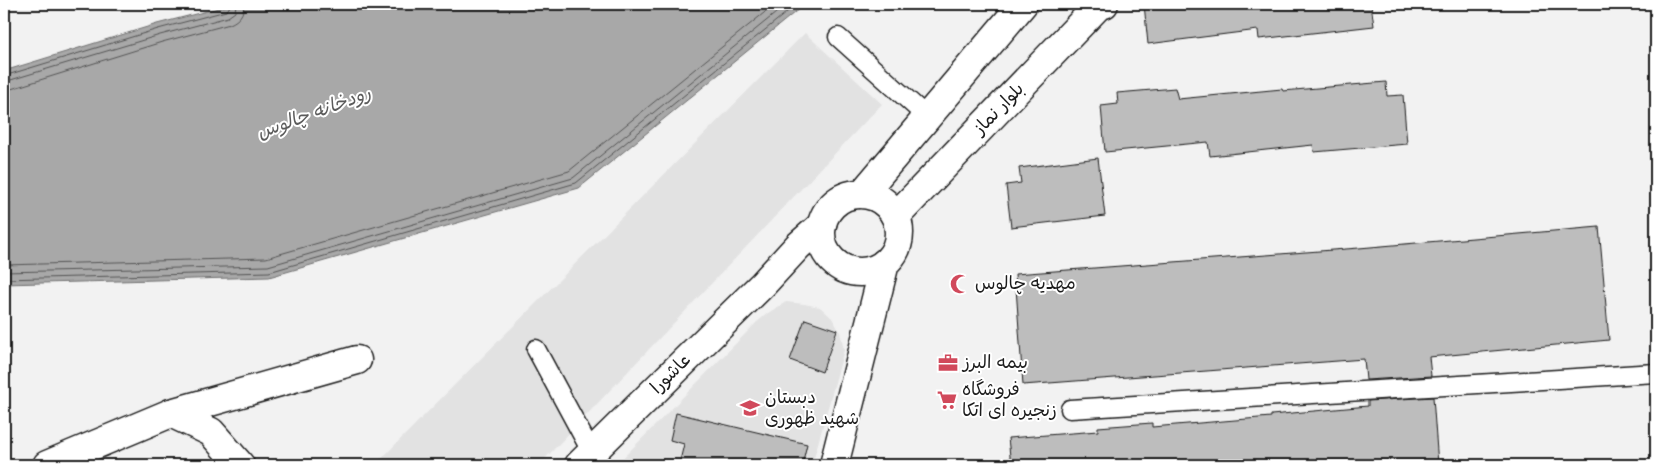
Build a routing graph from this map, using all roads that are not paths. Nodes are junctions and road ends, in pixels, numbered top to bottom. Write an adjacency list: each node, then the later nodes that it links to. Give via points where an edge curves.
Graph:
1 (1024, 4): 4 (street)
2 (1104, 4): 6 (street, بلوار نماز, via 1098,6)
3 (838, 37): 4 (lane)
4 (927, 117): 5 (street)
5 (863, 193): 6 (street, via 882,200); 7 (street, via 841,198 830,206)
6 (896, 216): 8 (street, via 898,242)
7 (822, 225): 9 (street, via 822,243 827,254); 10 (street, عاشورا)
8 (885, 263): 9 (street, via 873,270 860,272); 11 (street)
9 (842, 267): 10 (street, via 804,267); 11 (street, via 858,297)
10 (763, 284): 17 (street, عاشورا)
11 (865, 340): 20 (street)
12 (536, 349): 17 (lane)
13 (357, 360): 16 (street)
14 (1656, 374): 15 (lane)
15 (1070, 409)
16 (171, 413): 18 (street); 19 (street, via 211,432)
17 (586, 459)
18 (46, 465)
19 (240, 465)
20 (834, 465)

